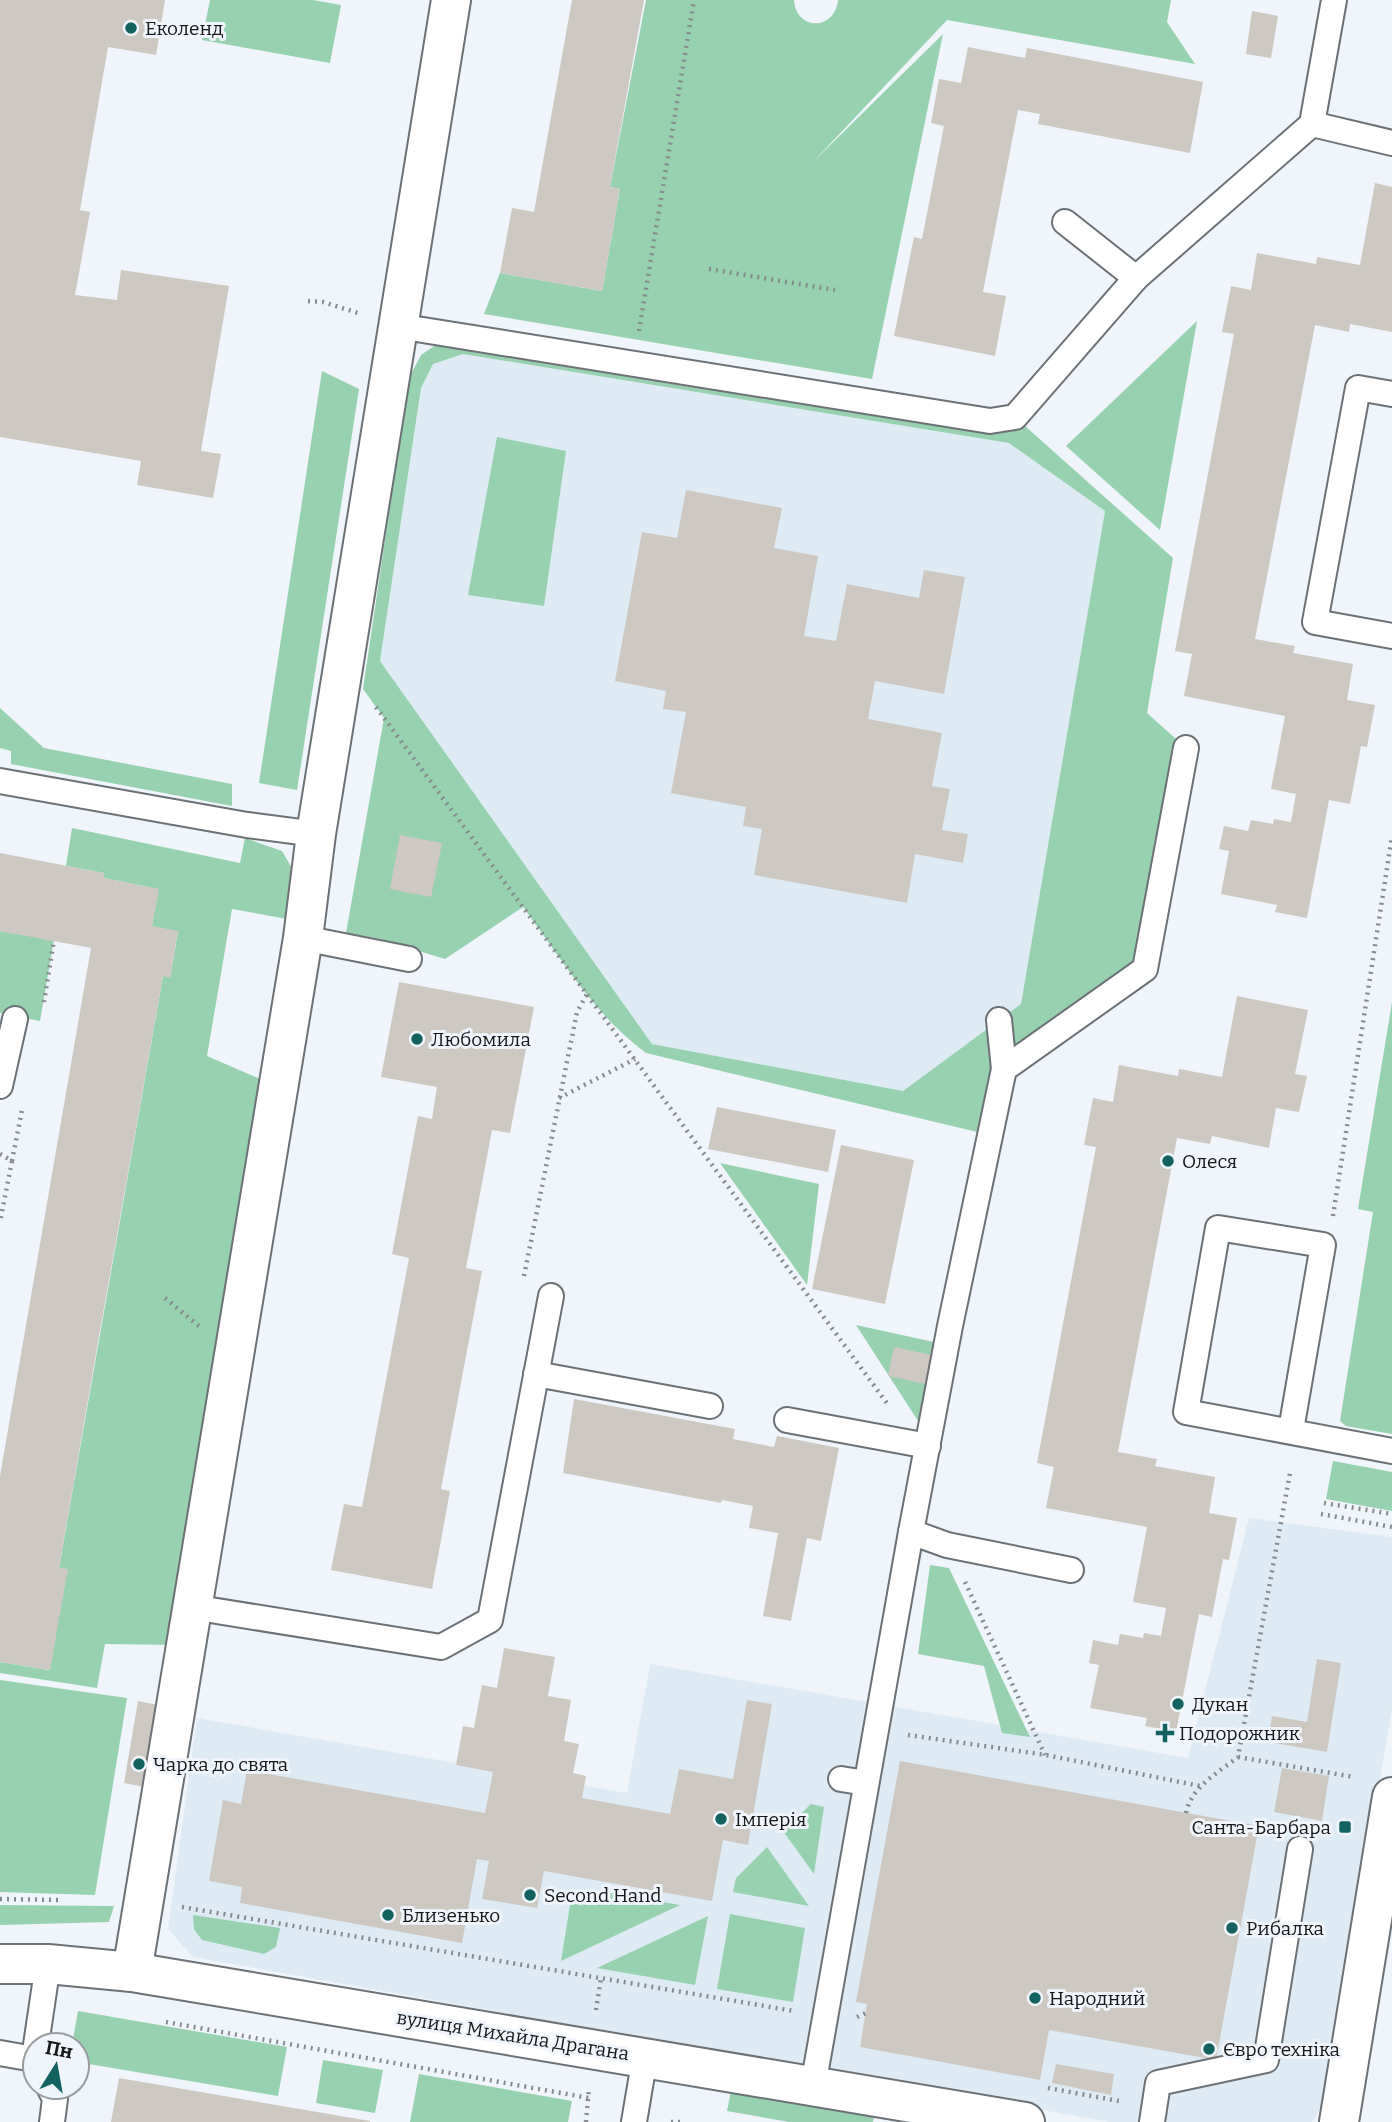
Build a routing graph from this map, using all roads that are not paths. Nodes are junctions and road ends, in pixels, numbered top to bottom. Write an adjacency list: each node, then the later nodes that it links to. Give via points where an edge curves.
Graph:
1 (451, 0): 7 (street)
2 (1334, 0): 3 (lane)
3 (1312, 124): 4 (lane); 6 (lane)
4 (1392, 143)
5 (1065, 222): 6 (lane)
6 (1136, 278): 7 (lane, via 1015,417 988,430)
7 (398, 326): 12 (street)
8 (1392, 394): 9 (lane, via 1359,388 1315,622)
9 (1392, 636)
10 (1186, 748): 17 (lane, via 1145,969)
11 (0, 782): 12 (lane)
12 (316, 834): 13 (street)
13 (303, 938): 14 (lane); 28 (street)
14 (409, 959)
15 (15, 1019): 18 (lane)
16 (999, 1020): 17 (lane)
17 (1004, 1069): 24 (lane)
18 (0, 1086)
19 (551, 1296): 20 (lane)
20 (536, 1374): 21 (lane); 28 (lane, via 490,1620 442,1647)
21 (710, 1406)
22 (787, 1420): 24 (lane)
23 (1291, 1430): 23 (lane, via 1186,1412 1218,1227 1322,1245); 25 (lane)
24 (928, 1446): 26 (lane)
25 (1392, 1451)
26 (911, 1532): 27 (lane, via 947,1545); 30 (lane)
27 (1071, 1570)
28 (192, 1607): 35 (street)
29 (841, 1779): 30 (lane)
30 (866, 1783): 40 (lane)
31 (1392, 1797): 46 (street)
32 (1300, 1849): 45 (lane, via 1266,2060 1158,2083)
33 (0, 1964): 34 (street, вулиця Михайла Драгана)
34 (48, 1964): 35 (street, вулиця Михайла Драгана); 36 (lane)
35 (132, 1972): 39 (street, вулиця Михайла Драгана)
36 (38, 2031)
37 (0, 2053): 38 (lane)
38 (21, 2055)
39 (645, 2057): 40 (street, вулиця Михайла Драгана); 43 (lane)
40 (813, 2086): 44 (street, вулиця Михайла Драгана)
41 (55, 2101): 42 (lane)
42 (52, 2122)
43 (634, 2122)
44 (1025, 2122)
45 (1152, 2122)
46 (1339, 2122)

